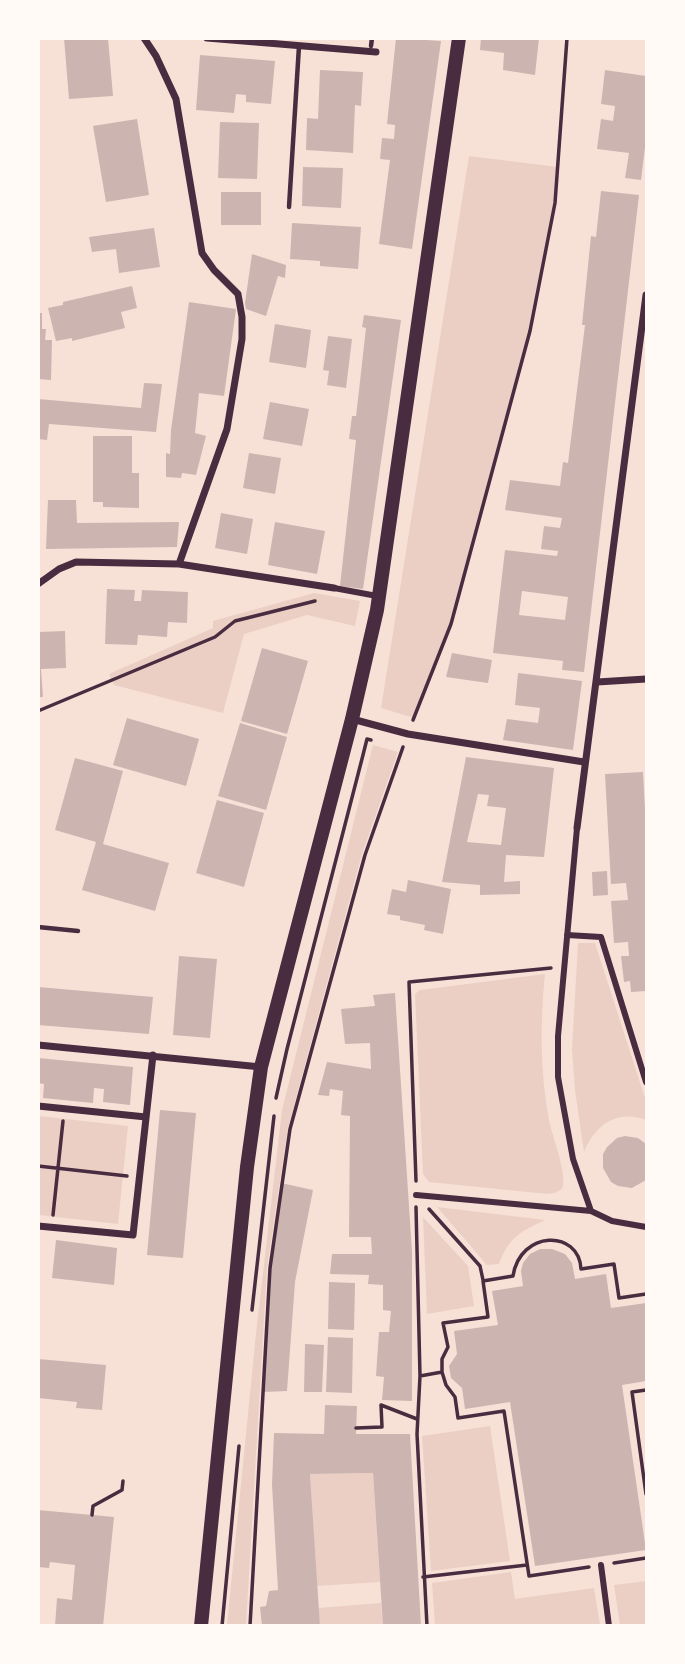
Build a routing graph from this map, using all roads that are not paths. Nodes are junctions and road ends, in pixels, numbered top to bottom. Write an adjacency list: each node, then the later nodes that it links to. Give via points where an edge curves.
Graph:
1 (144, 38): 9 (street, via 176,99 202,253 238,294 242,317 227,429)
2 (207, 38): 5 (street)
3 (372, 38): 6 (lane)
4 (459, 38): 12 (main road)
5 (299, 46): 6 (street); 7 (lane)
6 (373, 49)
7 (289, 207)
8 (646, 295): 14 (street)
9 (179, 564): 10 (street, via 76,562); 11 (street)
10 (38, 584)
11 (334, 588): 12 (street)
12 (379, 596): 15 (main road)
13 (646, 679): 14 (street)
14 (597, 682): 16 (street)
15 (352, 719): 16 (street, via 408,734); 23 (main road)
16 (584, 762): 17 (street)
17 (577, 828): 20 (street)
18 (38, 927): 19 (lane)
19 (78, 931)
20 (567, 939): 24 (street, via 601,937); 28 (street, via 558,1077 573,1160)
21 (38, 1045): 22 (street)
22 (153, 1055): 23 (street); 26 (street)
23 (261, 1067): 32 (main road, via 248,1153)
24 (646, 1082)
25 (38, 1106): 26 (street)
26 (146, 1117): 29 (street, via 132,1235)
27 (416, 1195): 28 (street)
28 (591, 1211): 30 (street, via 612,1221)
29 (38, 1226)
30 (646, 1227)
31 (601, 1565): 33 (street)
32 (201, 1626)
33 (609, 1626)

